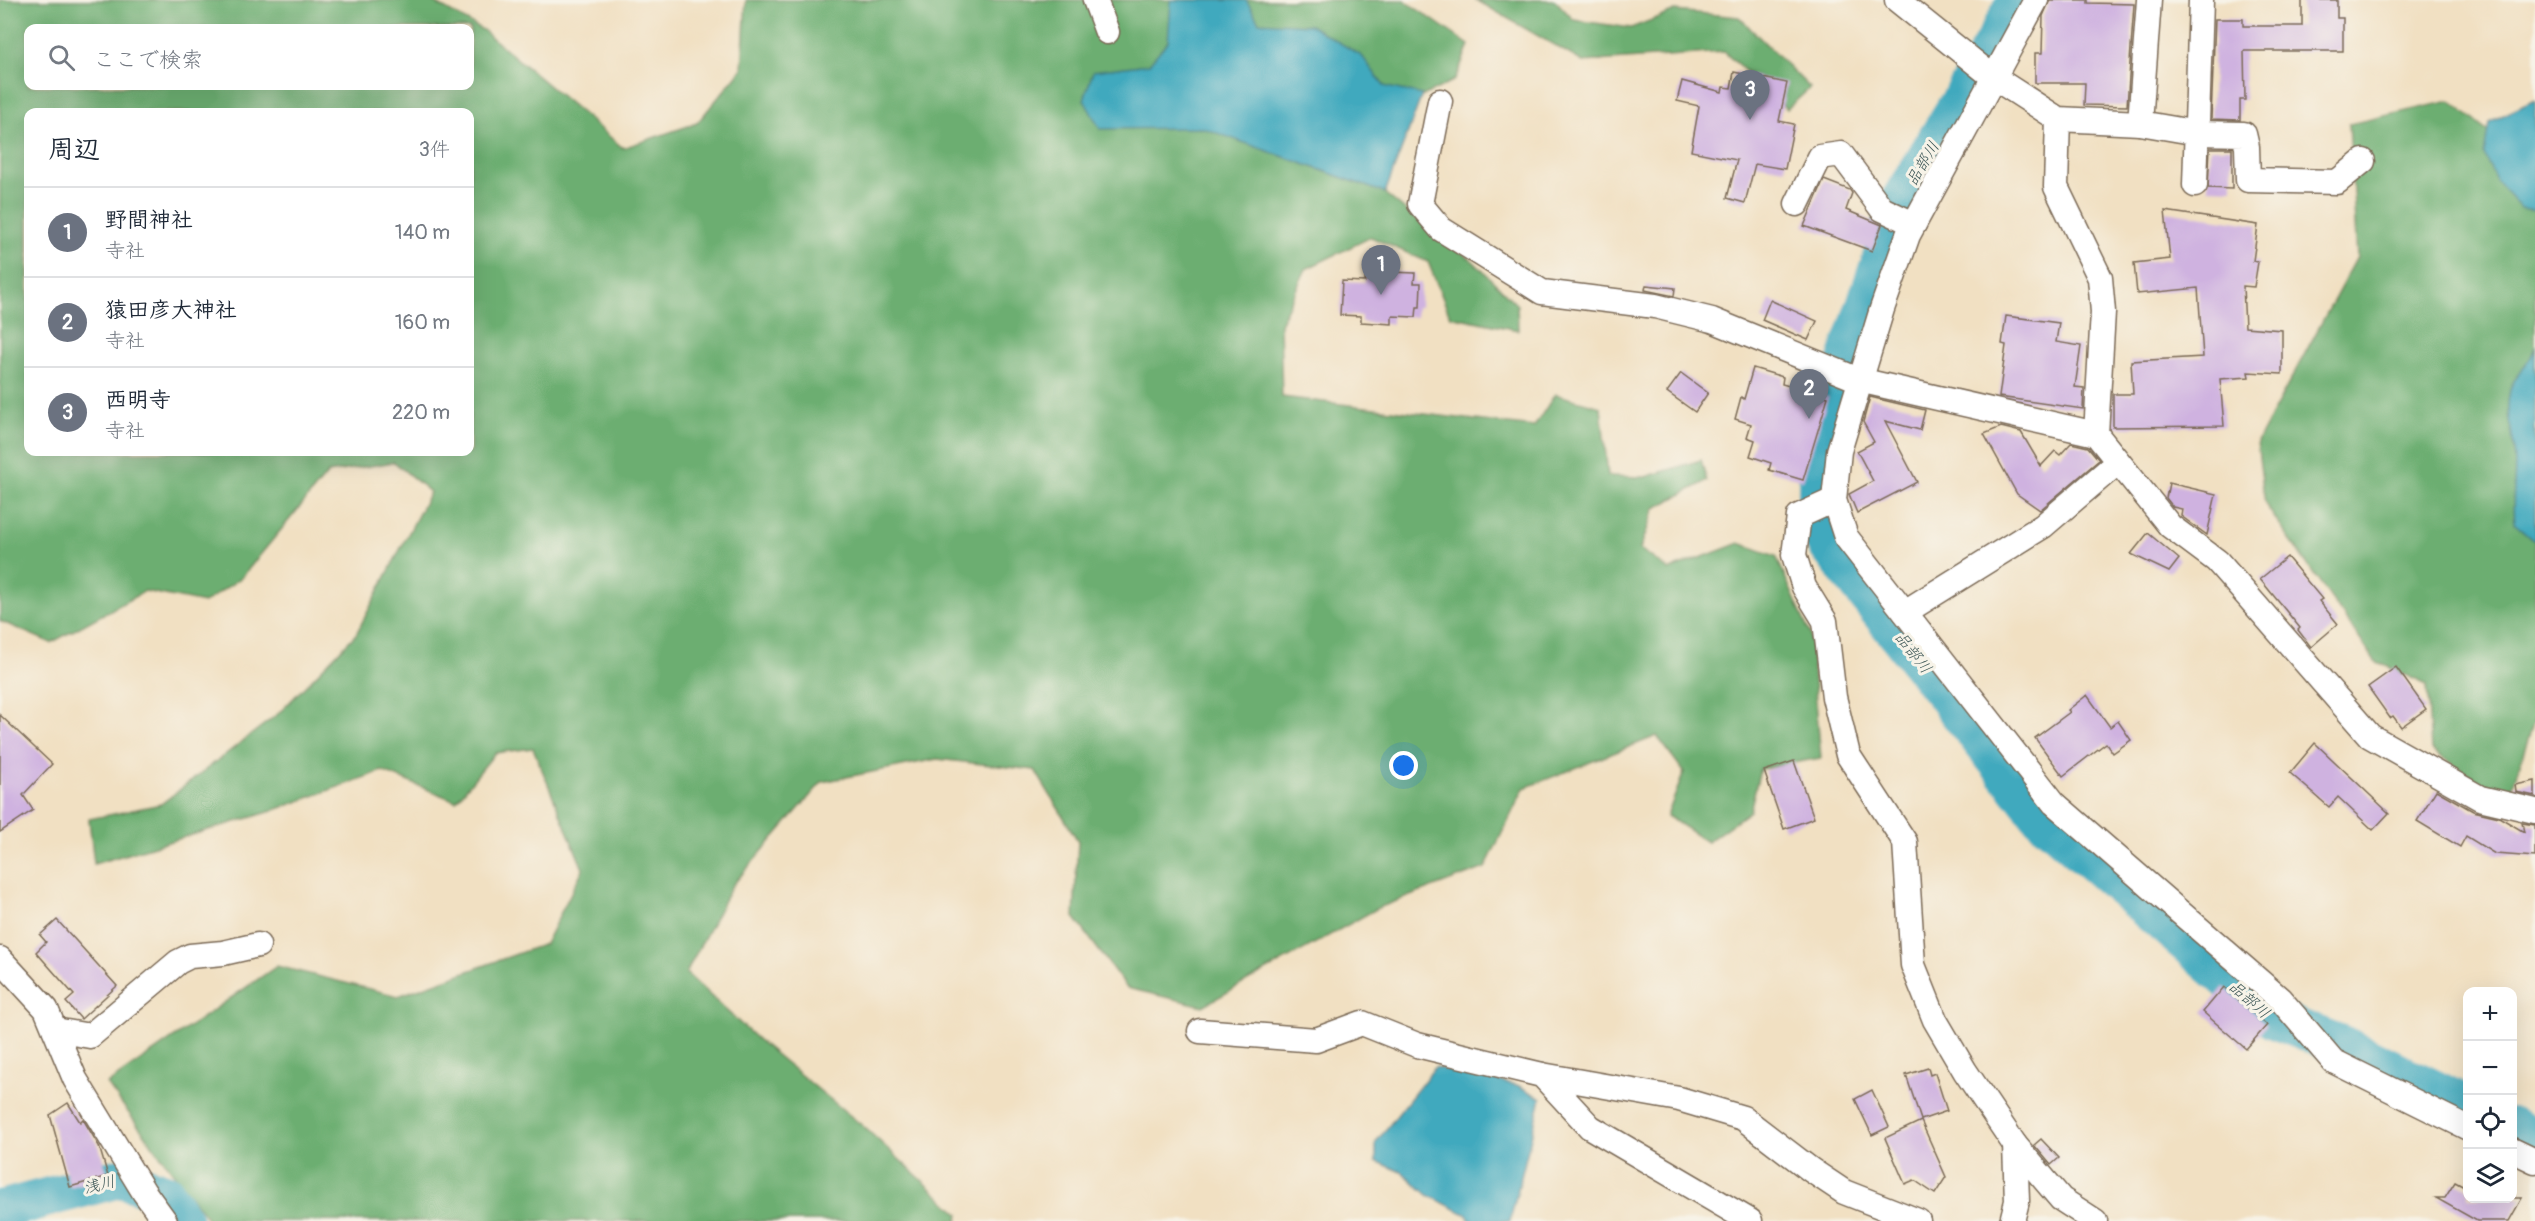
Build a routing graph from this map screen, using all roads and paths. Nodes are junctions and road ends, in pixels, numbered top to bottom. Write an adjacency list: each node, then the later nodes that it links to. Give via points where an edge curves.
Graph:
1 (1095, 0): 6 (street)
2 (1897, 0): 7 (street)
3 (2036, 0): 7 (street)
4 (2149, 0): 10 (street)
5 (2201, 0): 11 (street)
6 (1107, 32)
7 (1993, 77): 9 (street); 15 (street)
8 (1440, 100): 16 (street, via 1420,204 1441,229 1542,292 1655,306 1712,320)
9 (2058, 119): 10 (street); 17 (street, via 2056,187 2100,278 2103,312)
10 (2140, 123): 11 (street)
11 (2198, 134): 12 (street, via 2244,134 2248,180 2337,182); 13 (street)
12 (2363, 161)
13 (2195, 185)
14 (1797, 204): 15 (street, via 1820,157 1841,154 1882,209)
15 (1914, 224): 16 (street)
16 (1859, 380): 17 (street); 19 (street, via 1839,451)
17 (2096, 434): 18 (street)
18 (2118, 462): 20 (street, via 2043,526); 21 (street, via 2170,526 2217,561 2370,736 2480,798)
19 (1834, 500): 20 (street, via 1846,537); 28 (street, via 1799,516 1794,555 1804,587 1825,621 1834,697 1848,755 1905,842 1913,965 1935,1020)
20 (1905, 612): 27 (street, via 2054,803 2280,999 2333,1061)
21 (2535, 811)
22 (258, 945): 24 (street, via 190,956 177,962 90,1036)
23 (0, 959): 24 (street, via 46,1010)
24 (55, 1030): 31 (street, via 75,1079)
25 (1200, 1031): 26 (street, via 1316,1040 1362,1023 1417,1045)
26 (1542, 1075): 32 (street, via 1590,1127); 33 (street, via 1678,1099 1743,1118 1844,1192)
27 (2463, 1126)
28 (2015, 1145): 34 (street, via 2017,1201); 35 (street, via 2061,1199)
29 (2517, 1152): 30 (street)
30 (2535, 1161)
31 (165, 1221)
32 (1750, 1221)
33 (1918, 1221)
34 (2012, 1221)
35 (2095, 1221)

